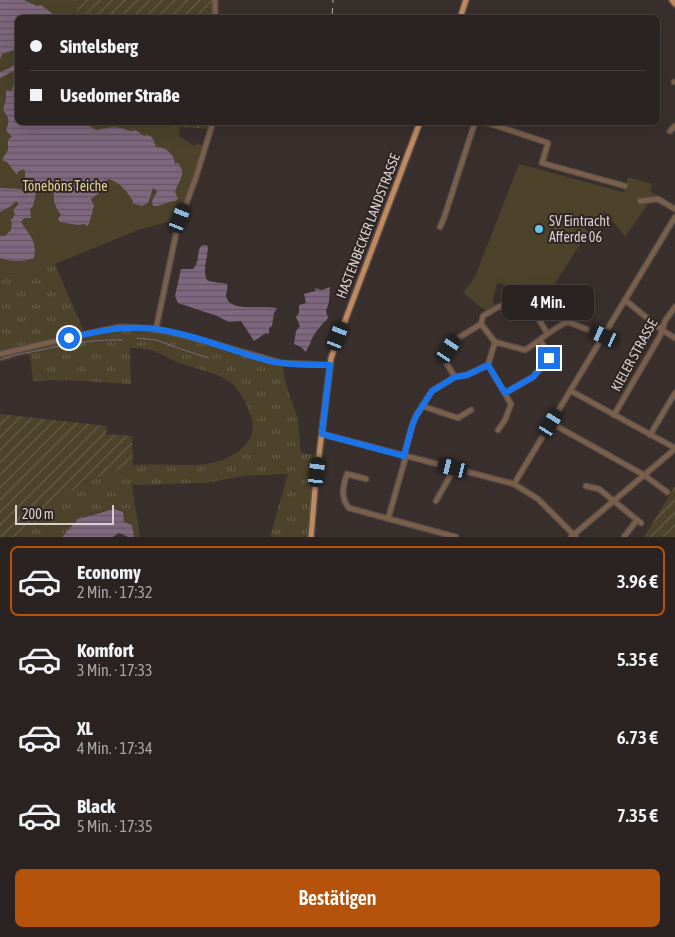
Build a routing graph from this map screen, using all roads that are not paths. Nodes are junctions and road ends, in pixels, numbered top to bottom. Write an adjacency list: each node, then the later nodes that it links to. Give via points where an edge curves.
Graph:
1 (215, 0): 5 (street)
2 (466, 0): 6 (main road)
3 (672, 0): 4 (main road)
4 (675, 4)
5 (215, 15)
6 (461, 15)
7 (212, 125): 21 (street, via 177,229)
8 (419, 125): 29 (main road, HASTENBECKER LANDSTRASSE)
9 (474, 125): 17 (street)
10 (494, 125): 13 (street, via 548,142 542,163)
11 (675, 126): 12 (street)
12 (670, 131)
13 (625, 186)
14 (640, 201): 15 (street, via 658,199)
15 (675, 209)
16 (674, 220): 18 (street)
17 (440, 227)
18 (625, 300): 22 (street); 24 (street)
19 (675, 307): 22 (street, KIELER STRASSE)
20 (481, 324): 23 (street, via 483,316 500,306 537,316); 27 (street); 31 (street, via 455,340 443,358)
21 (156, 329): 28 (street, via 119,327); 29 (street, via 268,360)
22 (662, 330): 25 (street); 37 (street, KIELER STRASSE)
23 (547, 333): 24 (street, via 568,322); 26 (street)
24 (604, 336): 32 (street)
25 (675, 338)
26 (541, 341): 27 (street, via 525,350); 33 (street, via 549,358 533,377)
27 (495, 342): 30 (street)
28 (0, 354)
29 (330, 365): 40 (main road, HASTENBECKER LANDSTRASSE)
30 (488, 365): 31 (street); 33 (street)
31 (455, 377): 35 (street, via 432,391)
32 (571, 391): 37 (street); 38 (street)
33 (505, 393): 39 (street, via 510,404)
34 (675, 393): 41 (street)
35 (422, 406): 36 (street, via 458,418); 43 (street, via 412,426)
36 (471, 410)
37 (614, 415): 41 (street)
38 (551, 423): 45 (street); 47 (street)
39 (498, 430)
40 (322, 434): 43 (street); 54 (main road, HASTENBECKER LANDSTRASSE)
41 (650, 435): 42 (street)
42 (675, 449): 45 (street)
43 (405, 456): 44 (street); 52 (street)
44 (454, 469): 47 (street); 51 (street)
45 (644, 475): 49 (street); 50 (street)
46 (366, 479): 52 (street, via 347,474 344,503 349,508)
47 (514, 484): 53 (street, via 538,499)
48 (586, 486): 50 (street, via 599,489)
49 (667, 492)
50 (614, 500): 53 (street); 56 (street, via 639,522)
51 (436, 501)
52 (388, 519): 55 (street)
53 (574, 536)
54 (311, 537)
55 (456, 537)
56 (624, 537)

